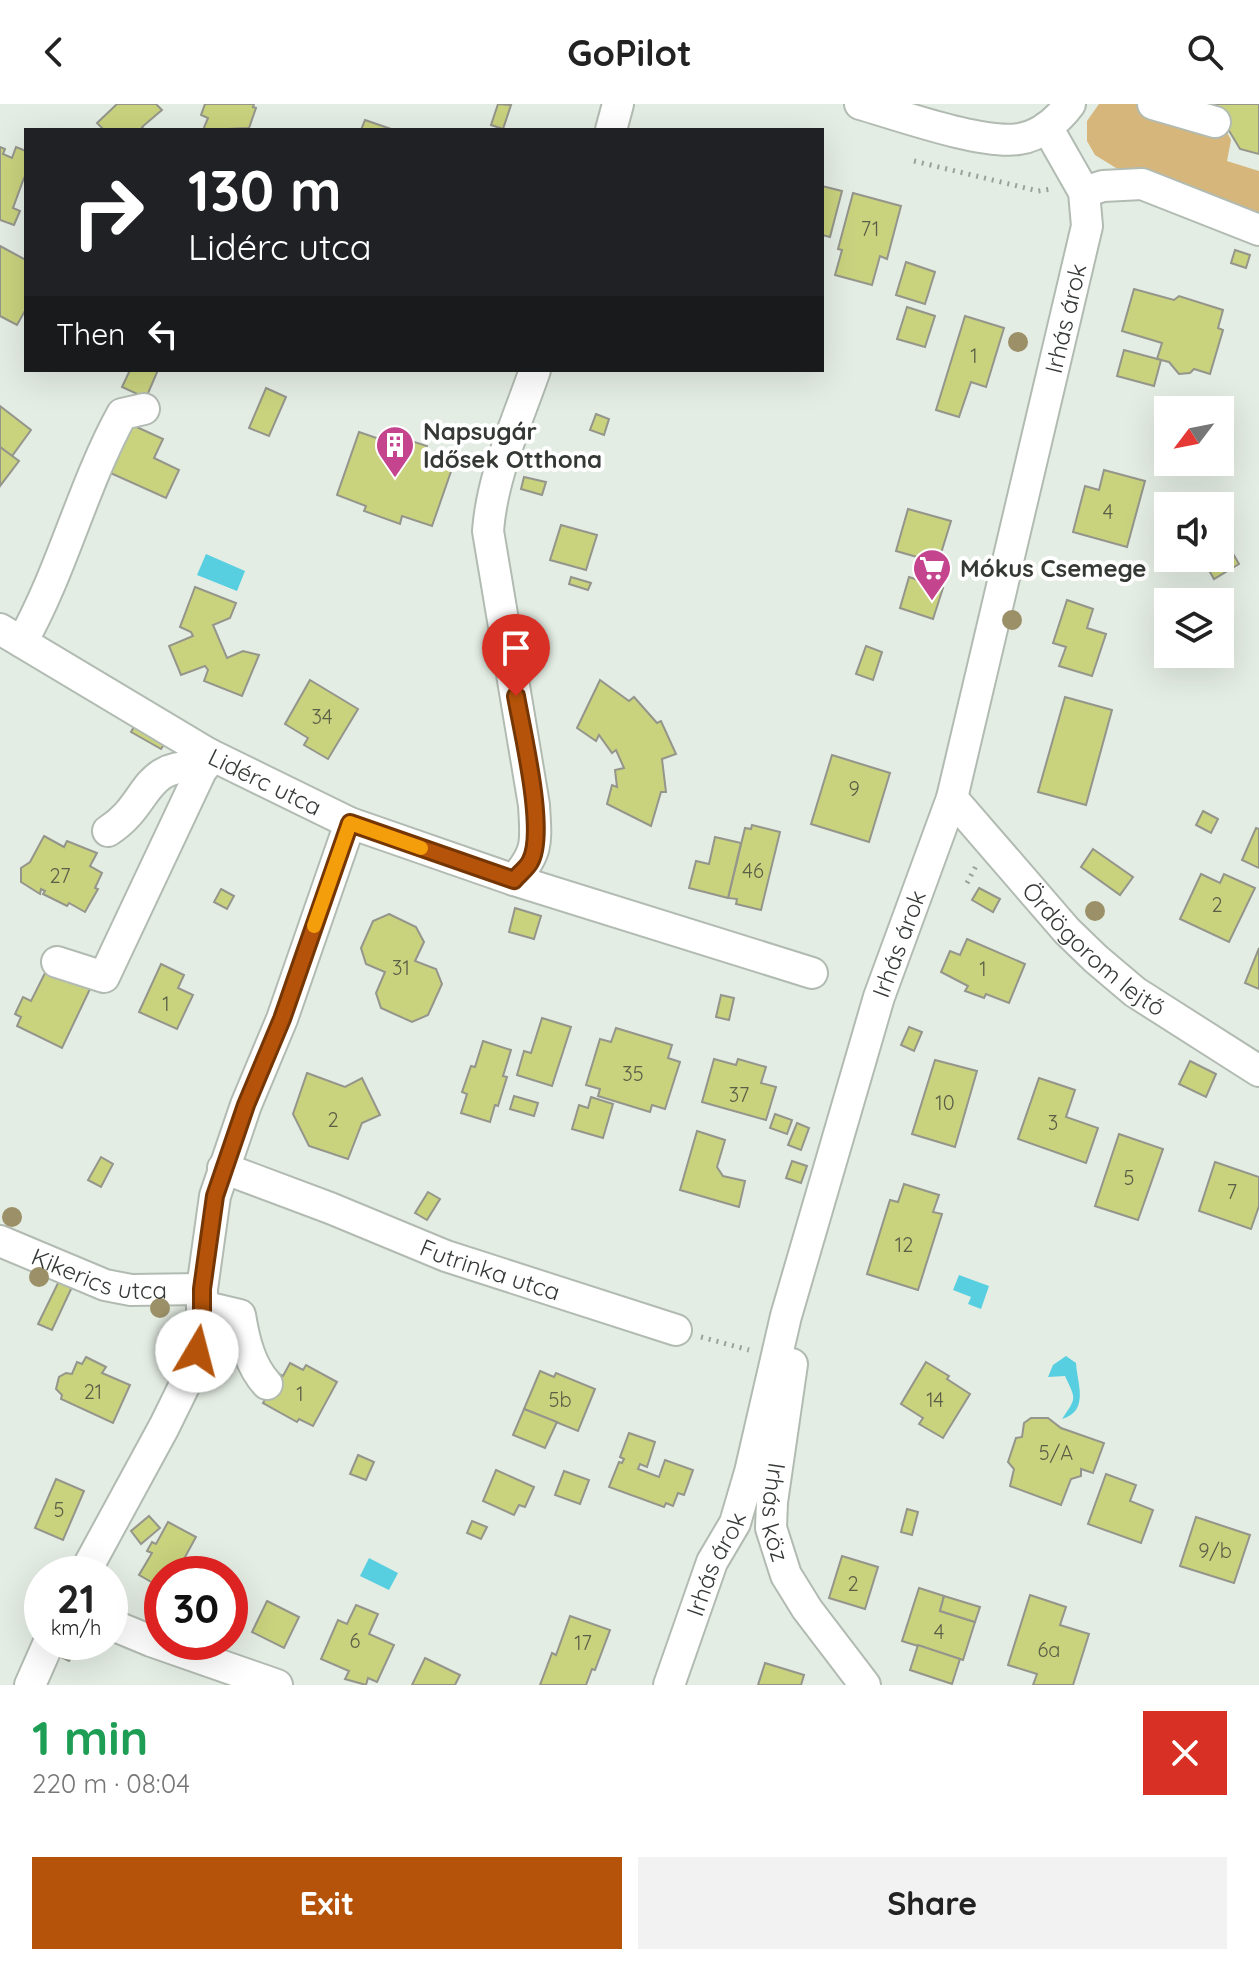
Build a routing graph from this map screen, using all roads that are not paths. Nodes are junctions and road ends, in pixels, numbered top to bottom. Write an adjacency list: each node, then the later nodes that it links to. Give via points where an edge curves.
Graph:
1 (618, 104): 7 (street)
2 (860, 104): 6 (street, via 979,137 1021,139)
3 (1070, 104): 6 (street)
4 (1153, 104): 5 (street)
5 (1215, 122)
6 (1047, 127): 8 (street)
7 (612, 128)
8 (1084, 192): 9 (street, via 1142,184); 14 (street, Irhás árok, via 1087,226)
9 (1259, 230)
10 (534, 372): 17 (street, via 497,480 488,531 534,805 531,861)
11 (144, 409): 12 (street, via 122,414 56,573)
12 (11, 635): 13 (street, Lidérc utca)
13 (206, 760): 15 (street, Lidérc utca); 16 (street, via 163,771); 18 (street, via 104,977)
14 (952, 798): 20 (street, Ördögorom lejtő, via 1096,959 1135,992); 24 (street, Irhás árok, via 879,997)
15 (350, 823): 17 (street, Lidérc utca); 21 (street)
16 (108, 831)
17 (514, 880): 19 (street, Lidérc utca)
18 (57, 962)
19 (812, 973)
20 (1259, 1071)
21 (223, 1168): 23 (street); 25 (street, Futrinka utca, via 446,1256)
22 (0, 1241): 23 (street, Kikerics utca, via 105,1285)
23 (202, 1298): 26 (street, Kikerics utca, via 240,1315 244,1340); 27 (street, via 202,1329 191,1372)
24 (786, 1316): 32 (street, Irhás árok, via 735,1523 712,1562); 33 (street, Irhás köz, via 795,1341 771,1528 786,1575)
25 (676, 1330)
26 (267, 1384)
27 (94, 1556)
28 (128, 1631): 31 (street)
29 (41, 1660): 30 (street)
30 (30, 1685)
31 (277, 1685)
32 (669, 1685)
33 (865, 1685)

